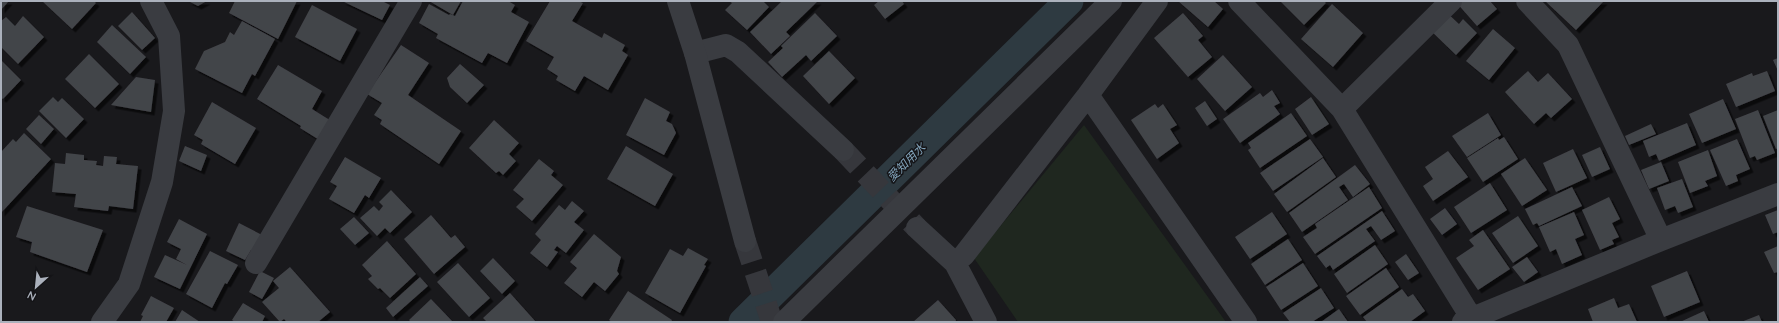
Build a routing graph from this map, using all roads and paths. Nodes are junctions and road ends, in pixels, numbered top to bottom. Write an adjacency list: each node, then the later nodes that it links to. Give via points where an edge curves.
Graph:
1 (151, 1): 20 (street, via 169,36 174,111 162,182 129,284)
2 (411, 1): 17 (street)
3 (678, 1): 9 (street)
4 (1111, 1): 21 (street)
5 (1157, 1): 10 (street)
6 (1239, 1): 11 (street)
7 (1451, 1): 11 (street)
8 (1527, 1): 15 (street, via 1568,45)
9 (695, 53): 12 (street, via 726,45 738,52); 16 (street)
10 (1088, 95): 18 (street); 23 (street)
11 (1342, 109): 19 (street)
12 (842, 150)
13 (1778, 194): 15 (street)
14 (917, 228): 18 (street)
15 (1661, 240): 19 (street)
16 (745, 241)
17 (256, 263)
18 (956, 263): 22 (street)
19 (1470, 320)
20 (102, 322)
21 (784, 322)
22 (986, 322)
23 (1246, 322)

